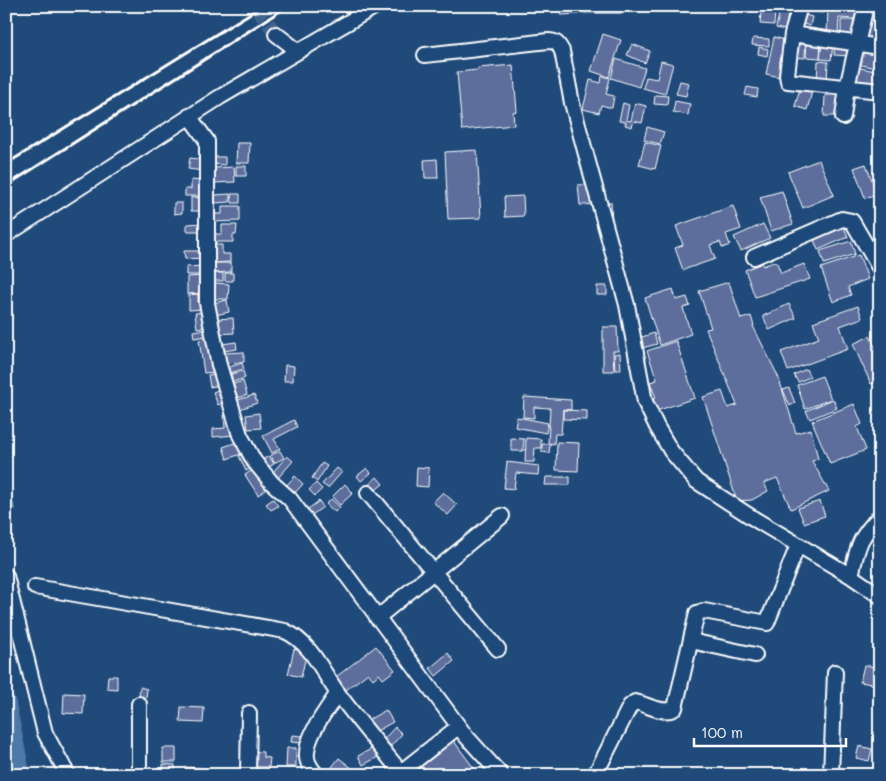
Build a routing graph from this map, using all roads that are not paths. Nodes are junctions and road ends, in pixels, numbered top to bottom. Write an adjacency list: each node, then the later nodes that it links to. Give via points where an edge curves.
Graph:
1 (376, 6): 8 (street)
2 (800, 6): 5 (street)
3 (866, 6): 6 (street)
4 (276, 34): 8 (street)
5 (792, 34): 6 (street); 10 (street, via 786,75 788,81)
6 (858, 42): 7 (street); 10 (street)
7 (880, 47)
8 (298, 51): 12 (street)
9 (425, 55): 20 (street, via 548,41 559,44 627,304 645,402 671,452 696,481)
10 (848, 87): 11 (street); 13 (street)
11 (880, 91)
12 (189, 116): 14 (street); 26 (street, via 207,140 207,303 219,365 240,435 254,461 290,500)
13 (843, 117)
14 (6, 235)
15 (754, 257): 16 (street, via 842,220 852,221)
16 (880, 270)
17 (368, 493): 21 (street)
18 (502, 516): 21 (street)
19 (880, 516): 23 (street, via 859,542)
20 (798, 545): 23 (street); 27 (street, via 767,623 701,611 696,616)
21 (434, 572): 26 (street); 28 (street)
22 (6, 576): 36 (street, via 45,733)
23 (851, 576): 25 (street)
24 (36, 587): 31 (street, via 286,631 306,645)
25 (880, 596)
26 (377, 618): 34 (street)
27 (691, 641): 29 (street); 41 (street, via 675,708 664,711 635,702 630,706)
28 (498, 650)
29 (755, 654)
30 (835, 672): 42 (street)
31 (338, 693): 35 (street); 39 (street, via 309,741 306,757)
32 (139, 704): 37 (street)
33 (249, 714): 38 (street)
34 (458, 727): 35 (street); 40 (street)
35 (400, 774)
36 (68, 775)
37 (139, 775)
38 (248, 775)
39 (317, 775)
40 (501, 775)
41 (595, 775)
42 (831, 775)

